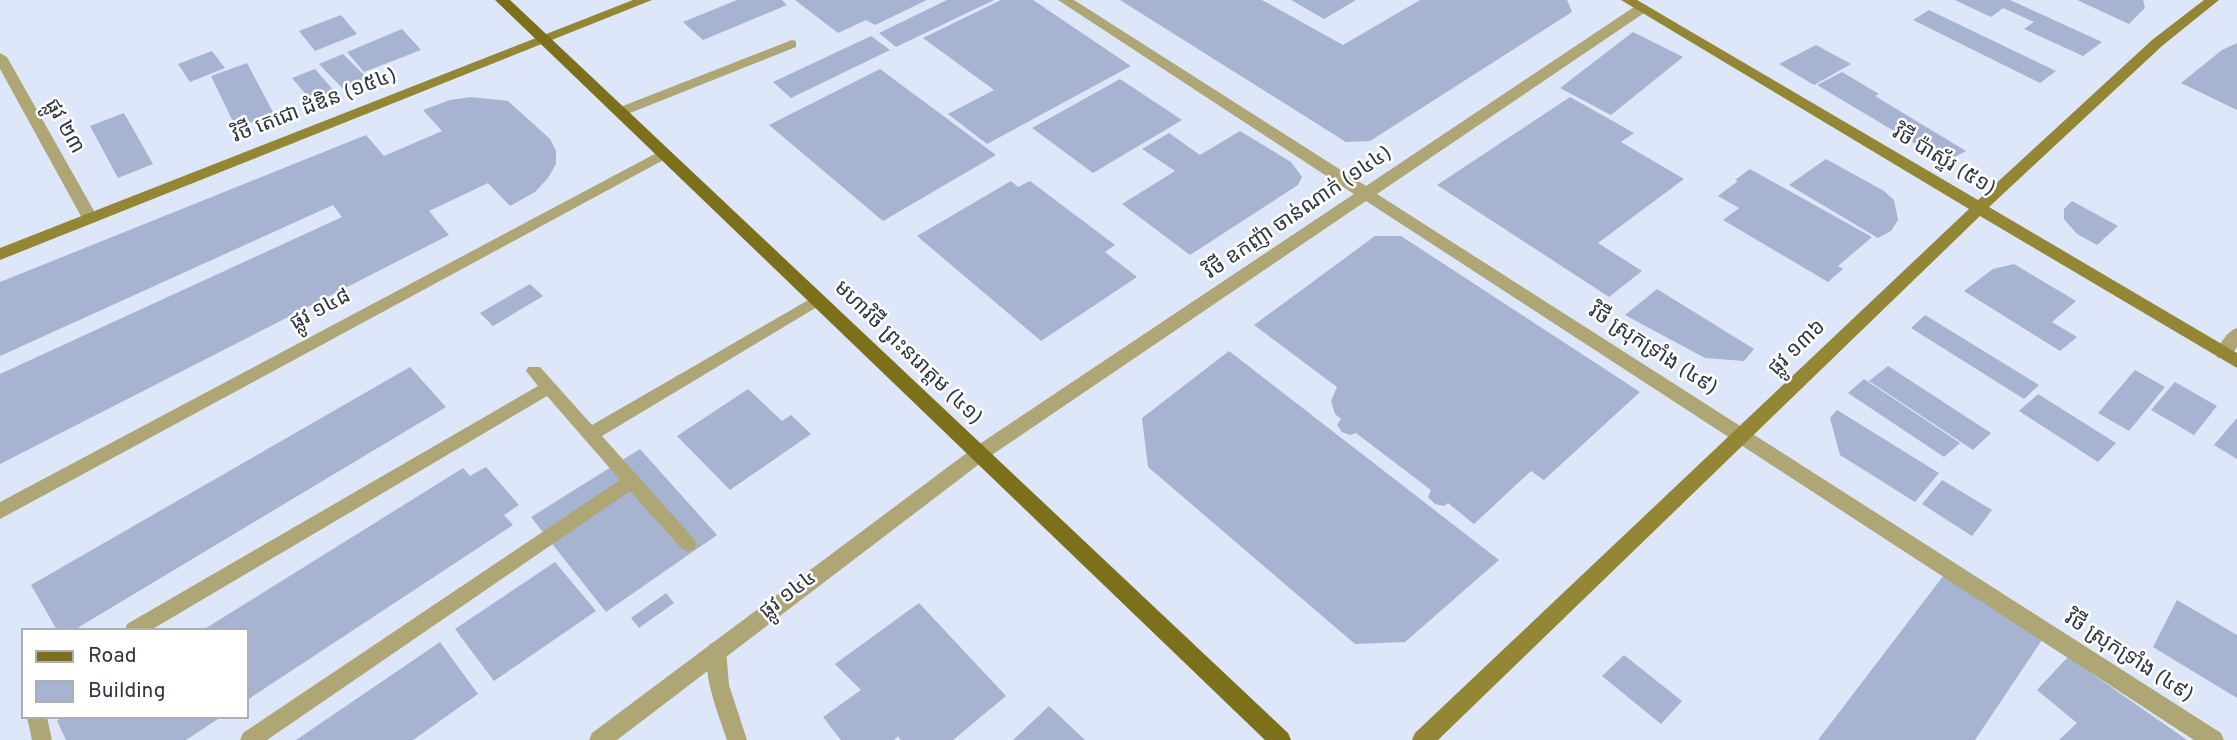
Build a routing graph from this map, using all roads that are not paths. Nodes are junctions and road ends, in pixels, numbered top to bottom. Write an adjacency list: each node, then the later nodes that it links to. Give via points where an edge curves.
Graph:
1 (502, 0): 6 (main road, មហាវិថី ព្រះនរោត្តម (៤១))
2 (645, 0): 6 (street, វិថី តេជោ ដំឌិន (១៥៤))
3 (1065, 0): 11 (street, វិថី ស្រុកទ្រាំង (៤៩))
4 (2212, 0): 12 (street, ផ្លូវ ១៣៦, via 2157,43)
5 (1635, 4): 11 (street, វិថី ឧកញ៉ា ចាន់ណាក់ (១៤៤)); 12 (street, វិថី ប៉ាស្ទ័រ (៥១))
6 (544, 40): 9 (main road, មហាវិថី ព្រះនរោត្តម (៤១)); 13 (street, វិថី តេជោ ដំឌិន (១៥៤))
7 (792, 44): 9 (lane)
8 (0, 57): 13 (street, ផ្លូវ ២៣)
9 (620, 112): 10 (main road, មហាវិថី ព្រះនរោត្តម (៤១))
10 (664, 154): 15 (main road, មហាវិថី ព្រះនរោត្តម (៤១)); 24 (street, ផ្លូវ ១៤៨)
11 (1366, 194): 21 (street, វិថី ស្រុកទ្រាំង (៤៩)); 22 (street, វិថី ឧកញ៉ា ចាន់ណាក់ (១៤៤))
12 (1979, 208): 17 (street, វិថី ប៉ាស្ទ័រ (៥១)); 21 (street, ផ្លូវ ១៣៦)
13 (90, 218): 14 (street, វិថី តេជោ ដំឌិន (១៥៤))
14 (0, 254)
15 (817, 300): 20 (lane); 22 (main road, មហាវិថី ព្រះនរោត្តម (៤១))
16 (2237, 334): 17 (street)
17 (2230, 357)
18 (534, 371): 19 (lane)
19 (549, 387): 20 (lane); 26 (lane)
20 (591, 434): 23 (lane)
21 (1741, 435): 34 (street, ផ្លូវ ១៣៦); 35 (street, វិថី ស្រុកទ្រាំង (៤៩))
22 (979, 454): 27 (street, ផ្លូវ ១៤៤); 33 (main road, មហាវិថី ព្រះនរោត្តម (៤១))
23 (632, 481): 25 (lane); 30 (lane)
24 (0, 510)
25 (688, 544)
26 (137, 628)
27 (717, 650): 31 (street, ផ្លូវ ១៤៤); 32 (lane, via 719,685)
28 (37, 719): 29 (lane)
29 (42, 740)
30 (250, 740)
31 (600, 740)
32 (737, 740)
33 (1280, 740)
34 (1423, 740)
35 (2213, 740)

